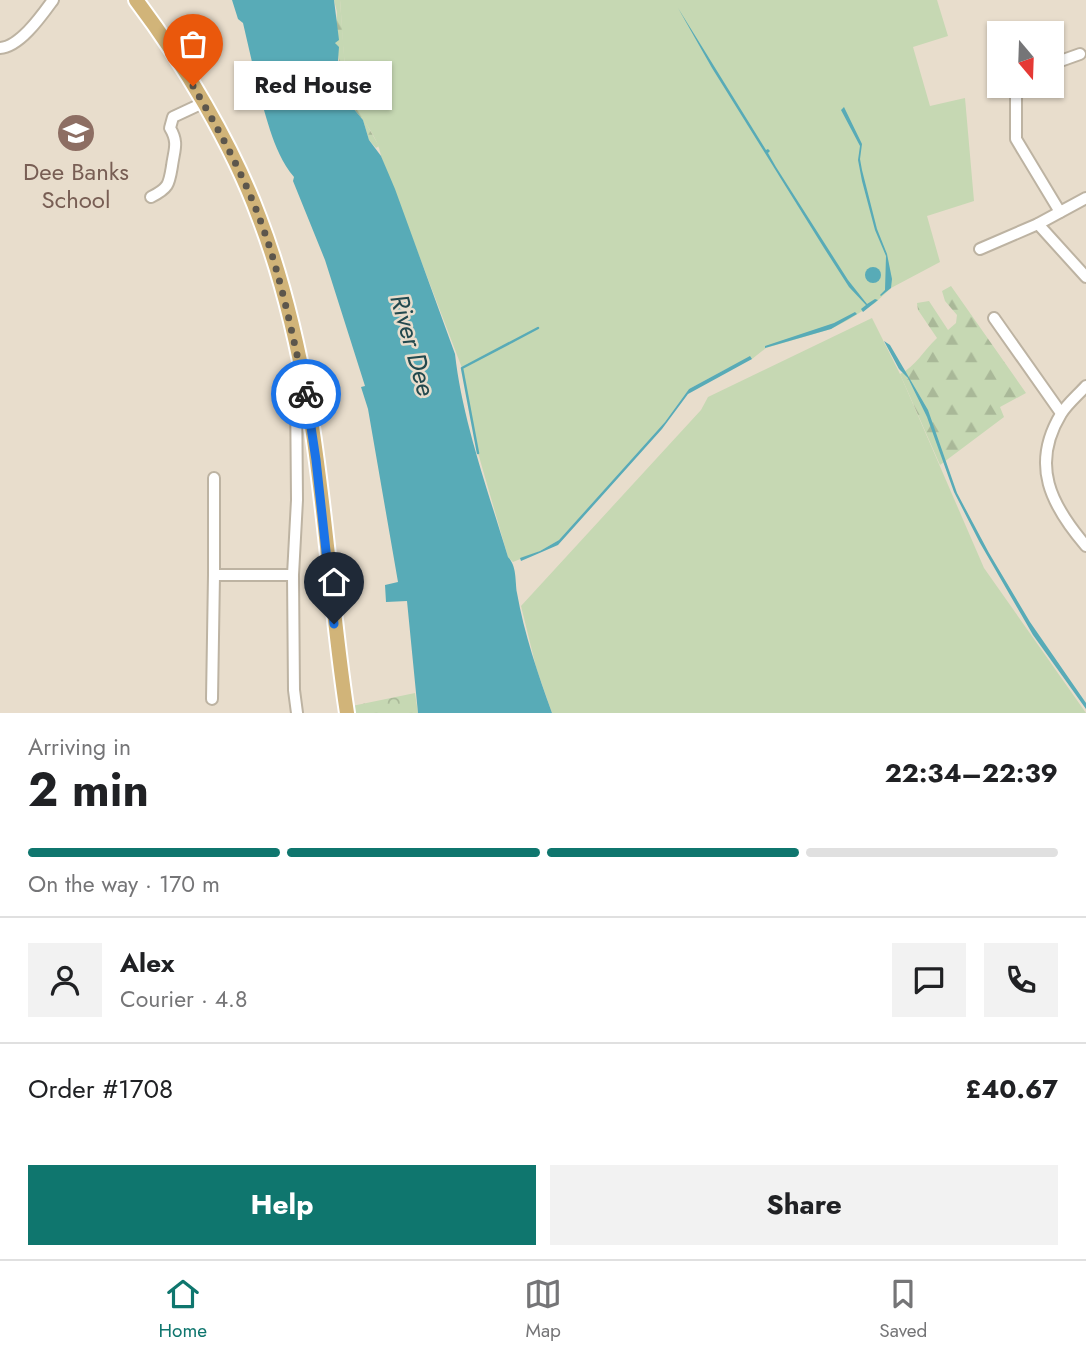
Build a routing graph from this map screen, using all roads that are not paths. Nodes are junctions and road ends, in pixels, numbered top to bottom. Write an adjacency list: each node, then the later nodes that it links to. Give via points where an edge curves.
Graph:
1 (53, 0): 3 (street, via 36,23 7,48)
2 (136, 0): 7 (main road)
3 (0, 48)
4 (1080, 55): 5 (street)
5 (1064, 60)
6 (1016, 98): 10 (street, via 1016,139)
7 (203, 103): 9 (street, via 173,117 170,128 177,146 172,178 156,195); 15 (main road, via 259,216)
8 (1086, 198): 10 (street)
9 (167, 204)
10 (1060, 212): 11 (street)
11 (1038, 224): 12 (street); 13 (street)
12 (980, 249)
13 (1086, 277)
14 (994, 318): 17 (street)
15 (302, 377): 21 (street, via 296,386); 24 (main road)
16 (1086, 386): 17 (street)
17 (1062, 413): 19 (street, via 1047,448 1046,475 1061,516)
18 (214, 478): 20 (street)
19 (1086, 546)
20 (214, 575): 21 (street); 22 (street)
21 (293, 575): 23 (street)
22 (212, 699)
23 (297, 713)
24 (347, 713)

